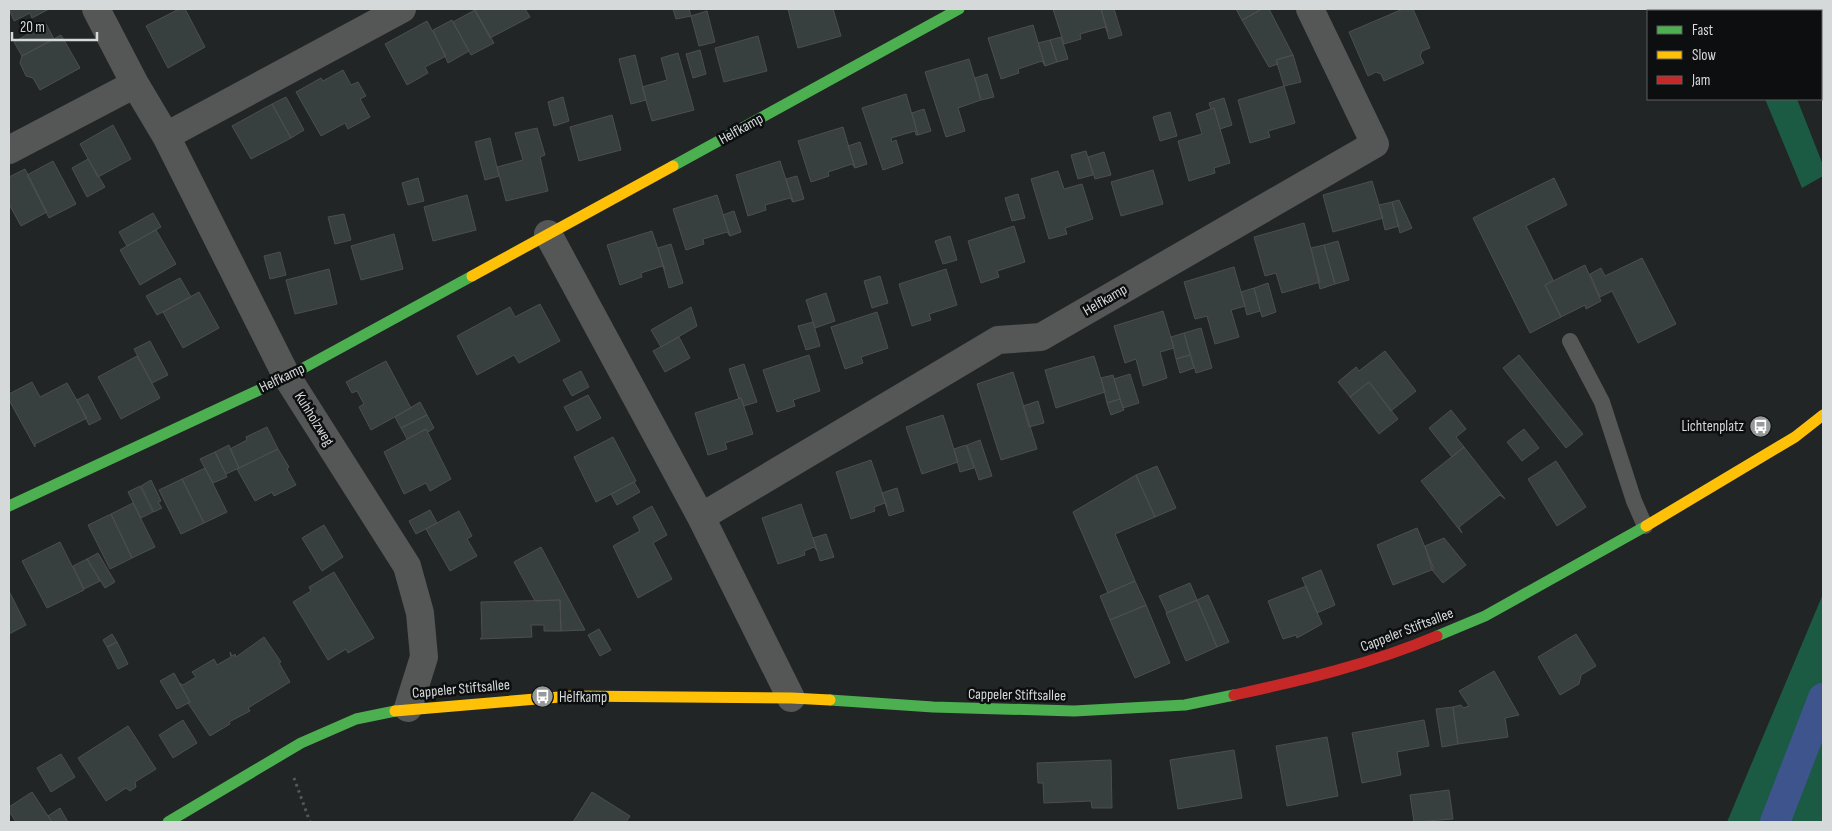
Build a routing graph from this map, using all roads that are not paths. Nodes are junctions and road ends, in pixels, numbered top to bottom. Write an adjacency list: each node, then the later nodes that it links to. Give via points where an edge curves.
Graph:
1 (96, 9): 5 (street, Kuhholzweg)
2 (959, 9): 8 (street, Helfkamp)
3 (1310, 9): 13 (street, Helfkamp, via 1375,144 1041,337 998,340)
4 (390, 11): 6 (street)
5 (135, 84): 6 (street, Kuhholzweg); 7 (street)
6 (166, 136): 10 (street, Kuhholzweg)
7 (9, 150)
8 (548, 234): 10 (street, Helfkamp); 13 (street)
9 (1570, 340): 14 (lane, via 1599,396)
10 (287, 376): 12 (street, Helfkamp); 16 (street, Kuhholzweg, via 407,566 420,614 424,657)
11 (1823, 415): 14 (street, Cappeler Stiftsallee, via 1795,437)
12 (9, 506)
13 (701, 517): 15 (street)
14 (1645, 526): 15 (street, Cappeler Stiftsallee, via 1484,616 1402,651 1317,677 1194,703 1074,711 933,708)
15 (791, 698): 16 (street, Cappeler Stiftsallee, via 571,696)
16 (408, 708): 17 (street, Cappeler Stiftsallee, via 356,719 301,742)
17 (168, 822)

